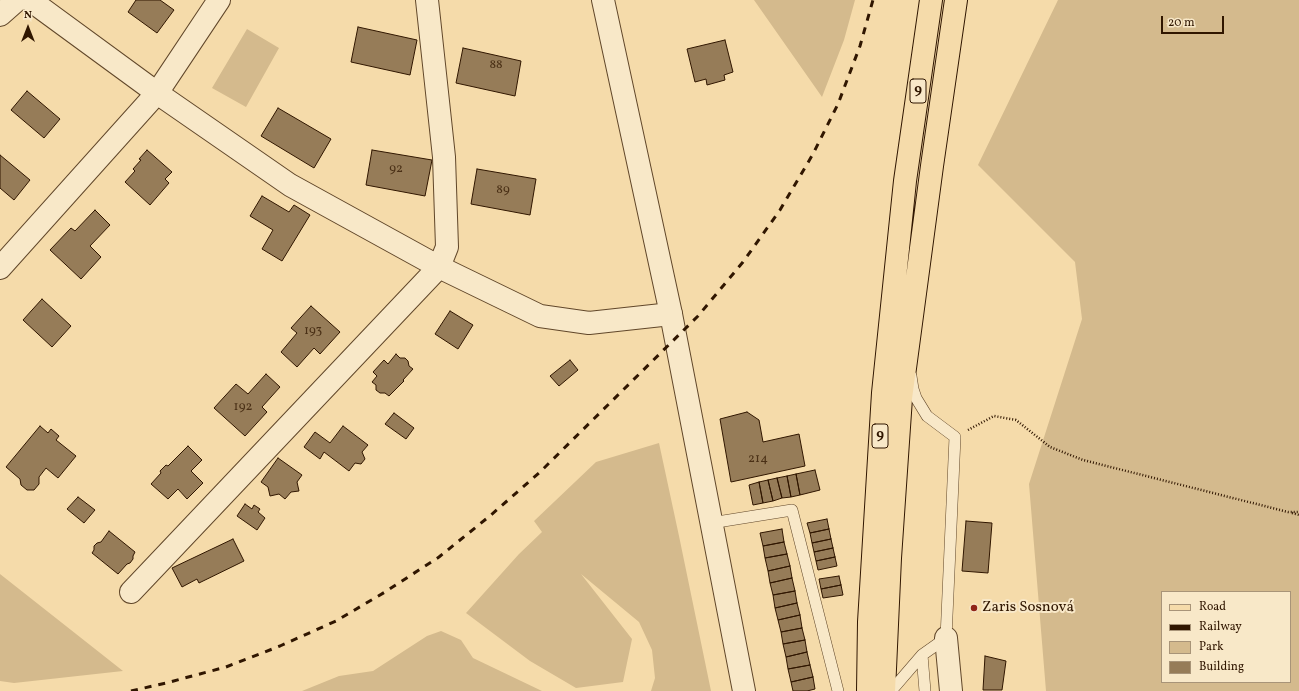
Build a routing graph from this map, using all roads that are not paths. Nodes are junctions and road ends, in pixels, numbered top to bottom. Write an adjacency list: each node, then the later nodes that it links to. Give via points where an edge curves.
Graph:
1 (17, 0): 8 (street)
2 (30, 0): 9 (street)
3 (219, 0): 9 (street)
4 (427, 0): 10 (street, via 444,157 447,247)
5 (603, 0): 12 (street)
6 (931, 0): 20 (main road, 9, via 905,181 883,393 869,622)
7 (956, 0): 13 (main road, 9)
8 (0, 15)
9 (157, 93): 10 (street, via 290,185); 11 (street)
10 (439, 267): 12 (street, via 540,316 589,322); 15 (street)
11 (0, 268)
12 (671, 314): 14 (street)
13 (911, 316): 16 (lane, via 913,389 926,416 955,437); 21 (main road, 9, via 900,413)
14 (711, 523): 18 (street); 19 (lane, via 792,510)
15 (131, 592)
16 (946, 638): 17 (lane); 24 (street)
17 (922, 655): 22 (lane); 23 (lane)
18 (744, 691)
19 (838, 691)
20 (868, 691)
21 (884, 691)
22 (891, 691)
23 (926, 691)
24 (951, 691)

